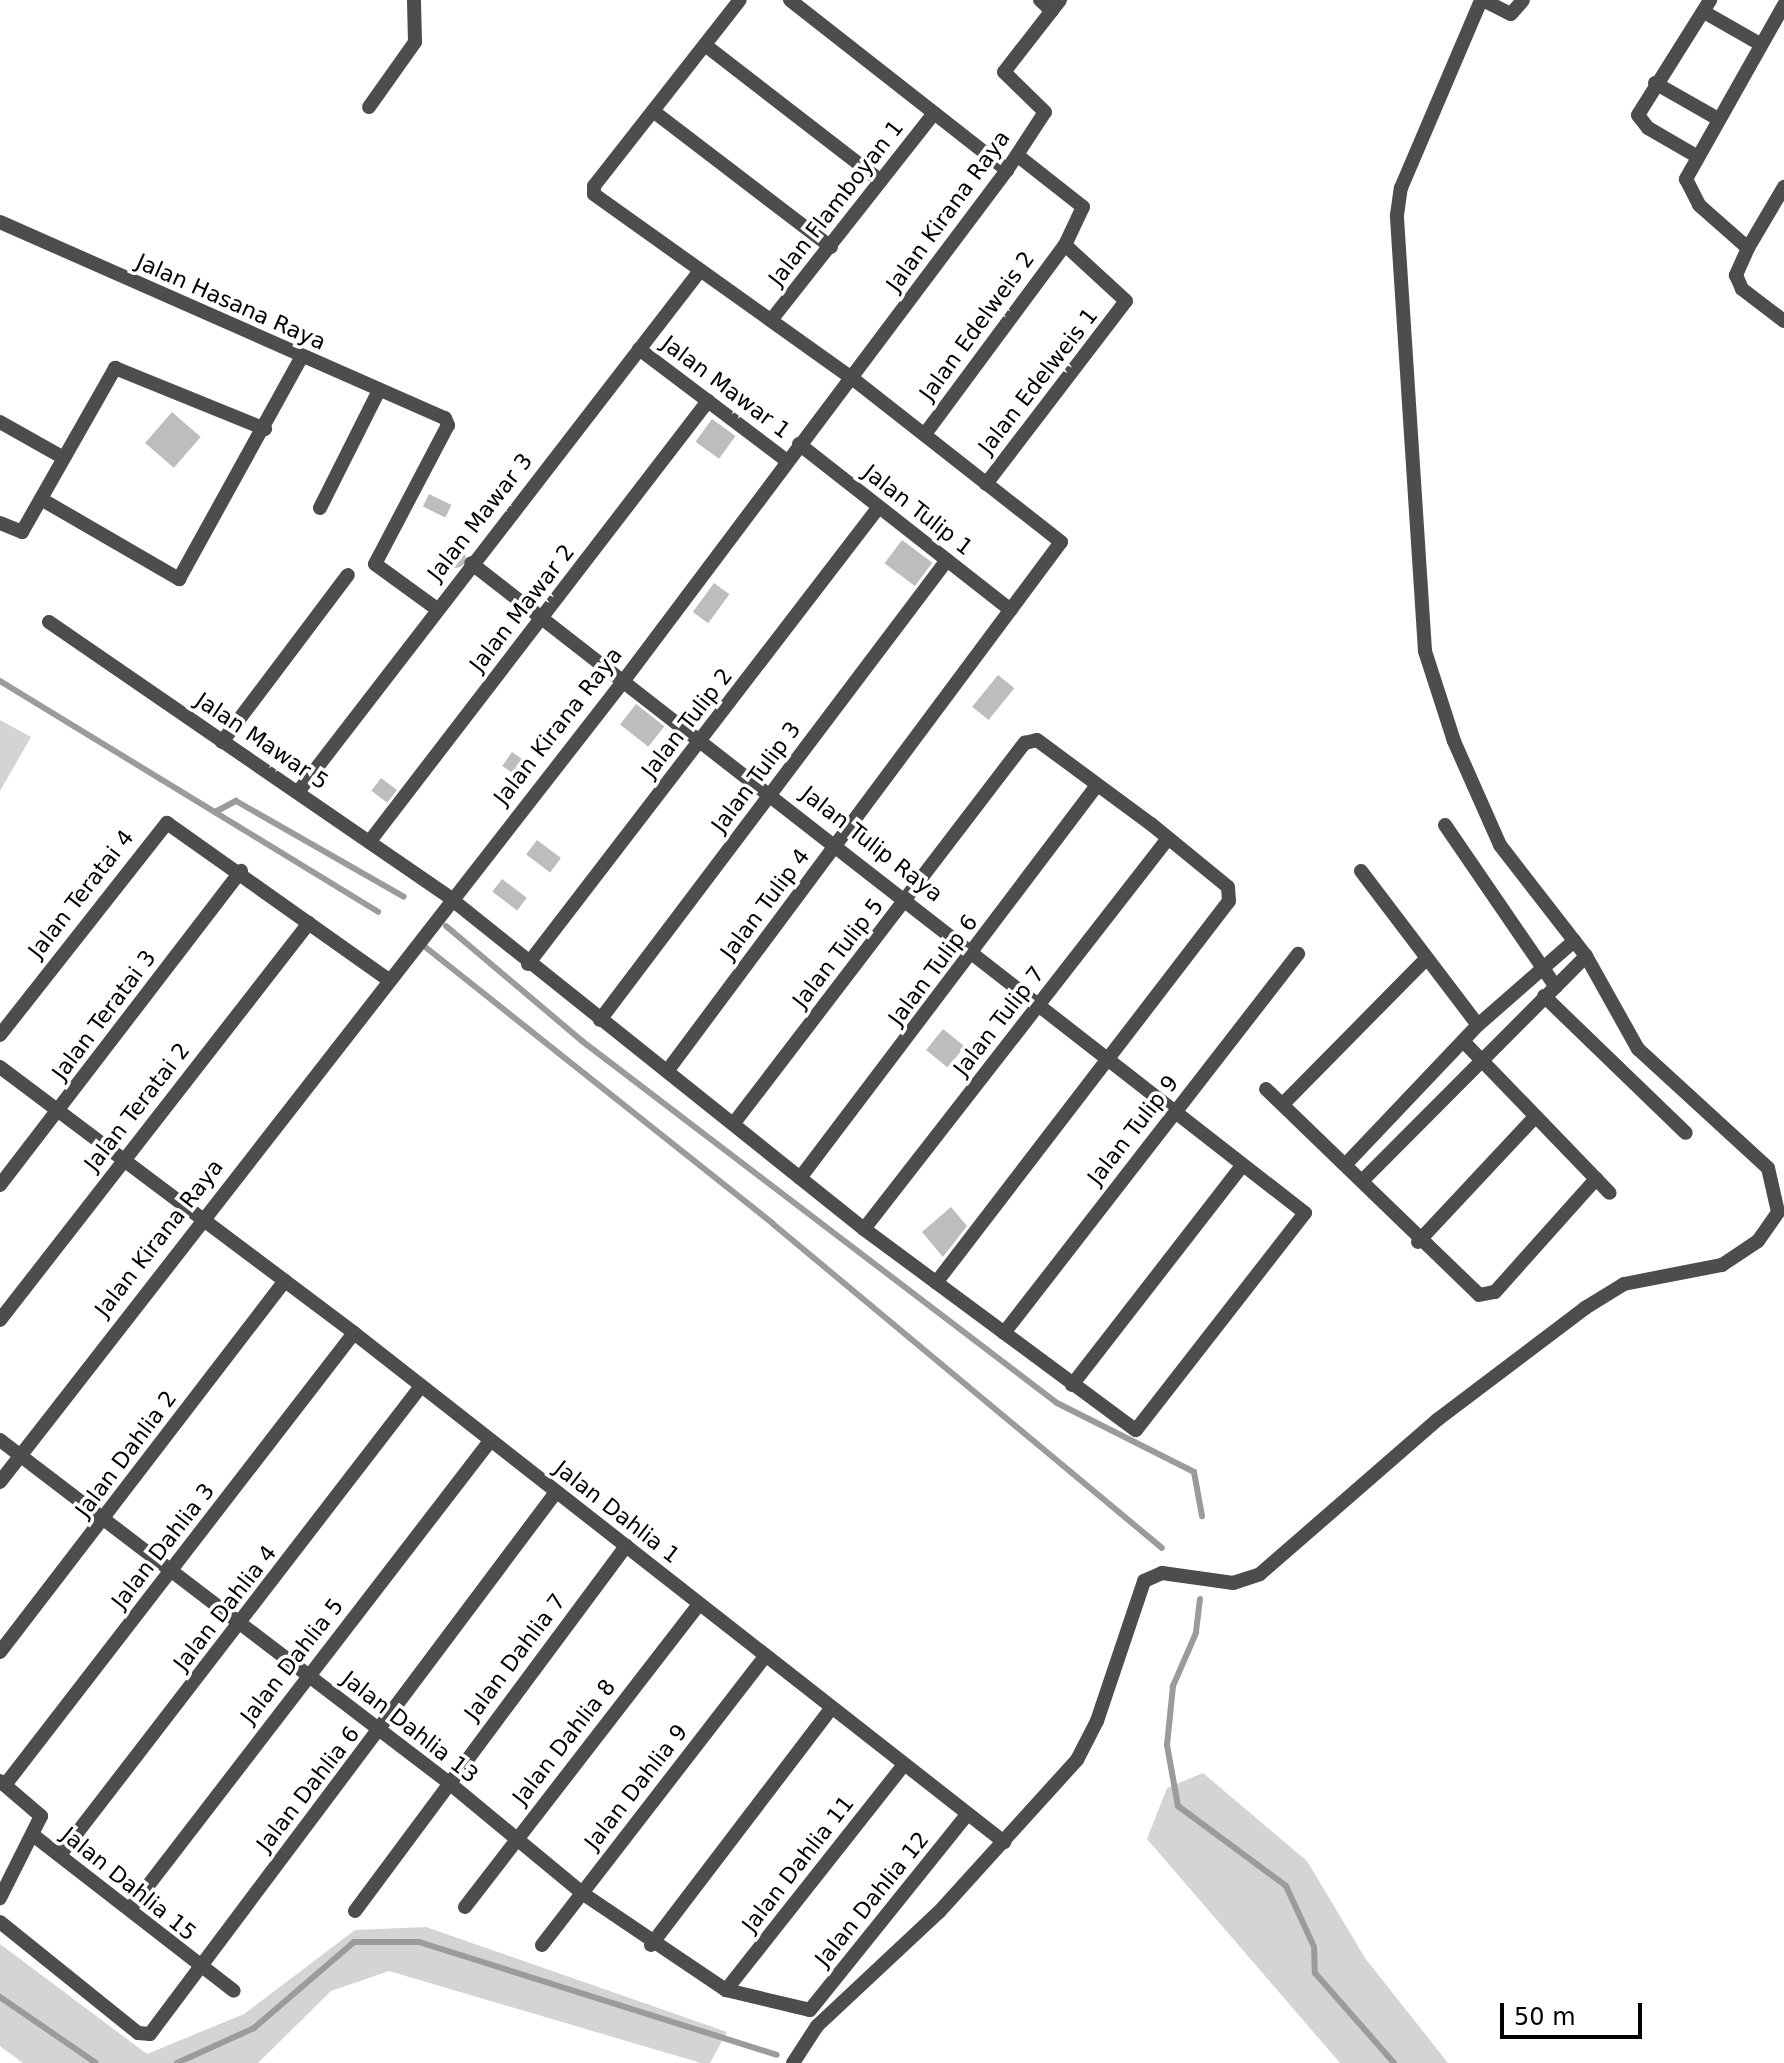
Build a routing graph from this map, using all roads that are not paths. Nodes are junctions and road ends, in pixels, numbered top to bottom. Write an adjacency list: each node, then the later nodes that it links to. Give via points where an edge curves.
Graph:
1 (414, 0): 13 (street, via 415,42)
2 (740, 0): 11 (street)
3 (790, 0): 15 (street)
4 (1040, 0): 7 (street, Jalan Kirana Raya)
5 (1482, 0): 6 (street, via 1511,14); 67 (street, via 1401,188 1397,215 1425,651 1454,741 1500,845)
6 (1523, 0)
7 (1056, 5): 17 (street, Jalan Kirana Raya, via 1004,72 1045,111)
8 (1784, 5): 10 (street)
9 (1707, 6): 10 (street); 12 (street)
10 (1760, 44): 16 (street)
11 (705, 45): 14 (street); 20 (street)
12 (1655, 83): 16 (street); 18 (street, via 1640,123)
13 (369, 107)
14 (653, 111): 24 (street); 26 (street, Jalan Edelweis 1, via 594,193)
15 (934, 113): 19 (street); 20 (street, Jalan Flamboyan 1)
16 (1718, 119): 18 (street)
17 (1017, 155): 19 (street, Jalan Kirana Raya); 23 (street, Jalan Edelweis 2, via 1083,207)
18 (1698, 157): 25 (street, via 1688,188 1715,222)
19 (1007, 170): 31 (street, Jalan Kirana Raya)
20 (881, 181): 24 (street, Jalan Flamboyan 1)
21 (1784, 187): 25 (street)
22 (0, 222): 30 (street, Jalan Hasana Raya)
23 (1065, 245): 36 (street, Jalan Edelweis 2); 40 (street, Jalan Edelweis 1, via 1124,293 1124,305)
24 (831, 247): 27 (street, Jalan Flamboyan 1)
25 (1748, 248): 28 (street, via 1736,275 1742,289)
26 (699, 272): 27 (street, Jalan Edelweis 1); 29 (street, Jalan Mawar 3)
27 (772, 319): 31 (street, Jalan Edelweis 1)
28 (1784, 321)
29 (639, 349): 33 (street, Jalan Mawar 1); 46 (street, Jalan Mawar 3)
30 (301, 358): 32 (street, Jalan Hasana Raya); 35 (street)
31 (853, 379): 36 (street, Jalan Edelweis 1); 37 (street, Jalan Kirana Raya)
32 (378, 392): 42 (street); 48 (street, Jalan Hasana Raya, via 445,418 448,425 375,564)
33 (708, 401): 39 (street, Jalan Mawar 1); 50 (street, Jalan Mawar 2)
34 (0, 422): 38 (street)
35 (265, 429): 38 (street, via 115,368); 41 (street, via 176,581)
36 (925, 434): 40 (street, Jalan Edelweis 1)
37 (799, 444): 39 (street, Jalan Kirana Raya); 43 (street, Jalan Tulip 1)
38 (62, 457): 41 (street)
39 (786, 460): 52 (street, Jalan Kirana Raya)
40 (986, 484): 49 (street, Jalan Edelweis 1, via 1061,542)
41 (41, 499): 44 (street, via 22,532)
42 (320, 508)
43 (878, 508): 45 (street, Jalan Tulip 1); 53 (street, Jalan Tulip 2)
44 (0, 523)
45 (947, 560): 49 (street, Jalan Tulip 1); 57 (street, Jalan Tulip 3)
46 (471, 563): 48 (street, Jalan Mawar 3); 50 (street, Jalan Tulip Raya)
47 (348, 575): 54 (street)
48 (437, 609): 56 (street, Jalan Mawar 3)
49 (1011, 610): 61 (street, Jalan Tulip 4)
50 (541, 620): 52 (street, Jalan Tulip Raya); 60 (street, Jalan Mawar 2)
51 (49, 622): 54 (street, Jalan Mawar 5)
52 (622, 683): 53 (street, Jalan Tulip Raya); 64 (street, Jalan Kirana Raya)
53 (702, 740): 57 (street, Jalan Tulip Raya); 72 (street, Jalan Tulip 2)
54 (222, 742): 56 (street, Jalan Mawar 5)
55 (1097, 786): 59 (street); 65 (street, Jalan Tulip 5, via 1037,740 1025,743); 68 (street, Jalan Tulip 6)
56 (298, 792): 60 (street, Jalan Mawar 5)
57 (771, 793): 61 (street, Jalan Tulip Raya); 77 (street, Jalan Tulip 3)
58 (1445, 825): 73 (street)
59 (1168, 838): 76 (street, Jalan Tulip 7); 81 (street, via 1231,893)
60 (370, 841): 64 (street, Jalan Mawar 5)
61 (838, 844): 65 (street, Jalan Tulip Raya); 84 (street, Jalan Tulip 4)
62 (241, 871): 66 (street); 79 (street, Jalan Teratai 4, via 171,824 163,825); 87 (street, Jalan Teratai 3)
63 (1361, 871): 71 (street)
64 (450, 898): 72 (street, Jalan Mawar 5); 74 (street, Jalan Kirana Raya)
65 (908, 898): 68 (street, Jalan Tulip Raya); 90 (street, Jalan Tulip 5)
66 (309, 923): 74 (street); 92 (street, Jalan Teratai 2)
67 (1574, 941): 70 (street); 73 (street)
68 (974, 954): 76 (street, Jalan Tulip Raya); 95 (street, Jalan Tulip 6)
69 (1298, 954): 88 (street, Jalan Tulip 9)
70 (1586, 956): 75 (street); 131 (street, via 1638,1049 1768,1168 1778,1212 1758,1241 1722,1265 1624,1284 1585,1308 1437,1420 1271,1566 1233,1583 1162,1573 1144,1581 1085,1747)
71 (1426, 959): 78 (street); 86 (street)
72 (528, 964): 77 (street, Jalan Mawar 5)
73 (1542, 967): 75 (street); 78 (street)
74 (387, 979): 100 (street, Jalan Kirana Raya)
75 (1550, 991): 82 (street); 91 (street)
76 (1040, 1005): 81 (street, Jalan Tulip Raya); 101 (street, Jalan Tulip 7)
77 (600, 1020): 84 (street, Jalan Mawar 5)
78 (1478, 1025): 80 (street)
79 (0, 1035)
80 (1463, 1041): 82 (street); 93 (street)
81 (1109, 1059): 88 (street, Jalan Tulip Raya); 104 (street)
82 (1478, 1062): 89 (street); 97 (street)
83 (0, 1067): 87 (street, Jalan Dahlia 1)
84 (668, 1070): 90 (street, Jalan Mawar 5)
85 (1266, 1089): 86 (street)
86 (1283, 1104): 93 (street)
87 (58, 1112): 92 (street, Jalan Dahlia 1); 98 (street, Jalan Teratai 3)
88 (1175, 1112): 94 (street, Jalan Tulip Raya); 107 (street, Jalan Tulip 9)
89 (1534, 1118): 96 (street); 102 (street)
90 (734, 1123): 95 (street, Jalan Mawar 5)
91 (1686, 1133)
92 (124, 1160): 100 (street, Jalan Dahlia 1); 105 (street, Jalan Teratai 2)
93 (1346, 1164): 97 (street)
94 (1242, 1166): 108 (street); 108 (street, Jalan Tulip Raya, via 1305,1213 1136,1430)
95 (800, 1178): 101 (street, Jalan Mawar 5)
96 (1596, 1179): 99 (street); 102 (street, via 1487,1297)
97 (1363, 1180): 102 (street)
98 (0, 1185)
99 (1610, 1193)
100 (202, 1218): 103 (street, Jalan Dahlia 1); 112 (street, Jalan Kirana Raya)
101 (864, 1229): 104 (street, Jalan Mawar 5)
102 (1418, 1242)
103 (285, 1281): 106 (street, Jalan Dahlia 1); 115 (street, Jalan Dahlia 2)
104 (936, 1283): 107 (street, Jalan Mawar 5)
105 (0, 1320)
106 (354, 1333): 109 (street, Jalan Dahlia 1); 117 (street, Jalan Dahlia 3)
107 (1004, 1333): 108 (street, Jalan Mawar 5)
108 (1072, 1385)
109 (421, 1386): 111 (street, Jalan Dahlia 1); 119 (street, Jalan Dahlia 4)
110 (0, 1440): 112 (street, Jalan Dahlia 13)
111 (490, 1441): 114 (street, Jalan Dahlia 1); 122 (street, Jalan Dahlia 5)
112 (19, 1455): 113 (street, Jalan Kirana Raya); 115 (street, Jalan Dahlia 13)
113 (0, 1482)
114 (556, 1492): 116 (street, Jalan Dahlia 1); 124 (street, Jalan Dahlia 6)
115 (105, 1518): 117 (street, Jalan Dahlia 13); 120 (street, Jalan Dahlia 2)
116 (626, 1546): 118 (street, Jalan Dahlia 1); 126 (street, Jalan Dahlia 7)
117 (173, 1570): 119 (street, Jalan Dahlia 13); 127 (street, Jalan Dahlia 3)
118 (699, 1604): 121 (street, Jalan Dahlia 1); 130 (street, Jalan Dahlia 8)
119 (242, 1624): 122 (street, Jalan Dahlia 13); 132 (street, Jalan Dahlia 4)
120 (0, 1652)
121 (765, 1656): 123 (street, Jalan Dahlia 1); 133 (street, Jalan Dahlia 9)
122 (309, 1675): 124 (street, Jalan Dahlia 13); 136 (street, Jalan Dahlia 5)
123 (831, 1709): 125 (street, Jalan Dahlia 1); 140 (street)
124 (381, 1730): 126 (street, Jalan Dahlia 13); 141 (street, Jalan Dahlia 6)
125 (904, 1765): 128 (street, Jalan Dahlia 1); 142 (street, Jalan Dahlia 11)
126 (448, 1782): 130 (street, Jalan Dahlia 13); 137 (street, Jalan Dahlia 7)
127 (2, 1783): 129 (street, via 41,1816)
128 (967, 1815): 131 (street, Jalan Dahlia 1); 144 (street, Jalan Dahlia 12)
129 (33, 1835): 132 (street, Jalan Dahlia 15); 134 (street)
130 (515, 1841): 133 (street, Jalan Dahlia 13); 135 (street, Jalan Dahlia 8)
131 (1004, 1842): 145 (street, via 817,2026)
132 (60, 1855): 136 (street, Jalan Dahlia 15)
133 (582, 1893): 139 (street, Jalan Dahlia 9); 140 (street, Jalan Dahlia 13)
134 (0, 1898)
135 (465, 1907)
136 (130, 1909): 141 (street, Jalan Dahlia 15)
137 (355, 1911)
138 (0, 1922): 141 (street, Jalan Dahlia 6, via 138,2033 150,2034)
139 (542, 1945)
140 (651, 1945): 142 (street, Jalan Dahlia 13)
141 (197, 1967): 143 (street, Jalan Dahlia 15)
142 (726, 1990): 144 (street, Jalan Dahlia 13)
143 (234, 1991)
144 (810, 2010)
145 (793, 2063)

